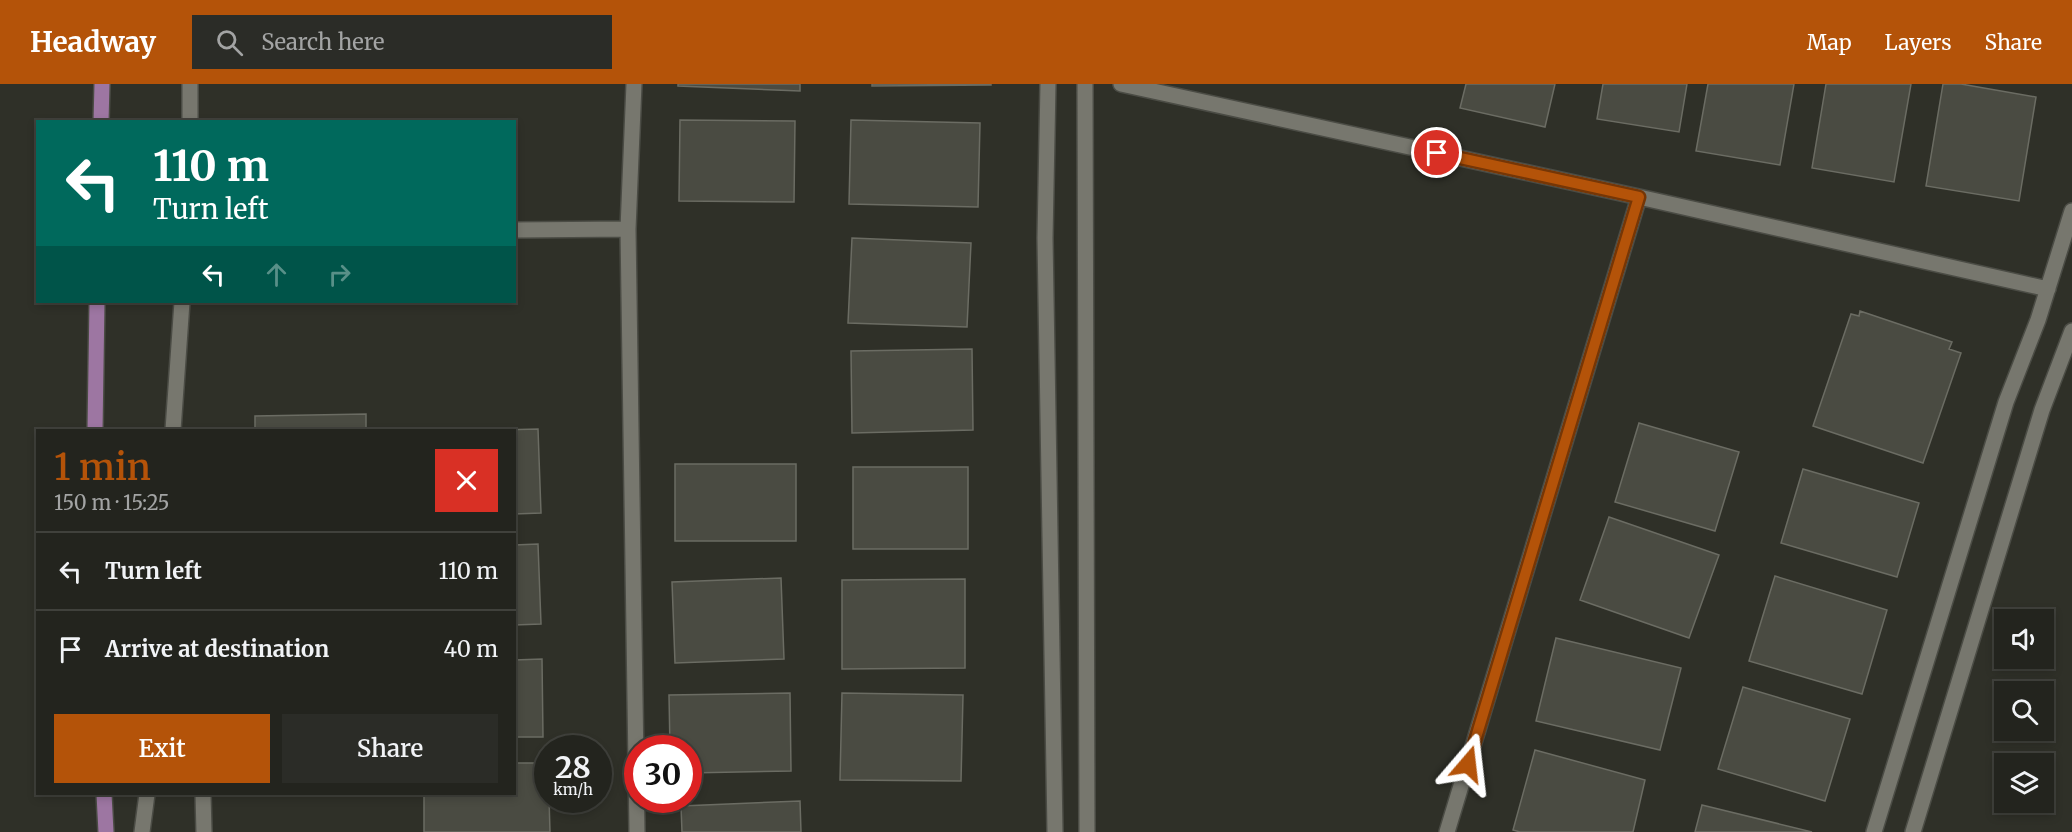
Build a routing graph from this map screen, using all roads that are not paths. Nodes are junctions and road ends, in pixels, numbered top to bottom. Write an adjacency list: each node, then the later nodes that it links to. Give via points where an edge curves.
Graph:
1 (102, 84): 7 (main road)
2 (190, 84): 8 (street)
3 (634, 84): 11 (street)
4 (1048, 84): 26 (street, via 1045,238)
5 (1085, 84): 27 (street)
6 (1121, 84): 9 (street)
7 (101, 120)
8 (189, 120)
9 (1639, 197): 13 (street); 28 (street)
10 (2072, 211): 13 (street)
11 (628, 229): 12 (street); 25 (street)
12 (516, 230)
13 (2048, 290): 29 (street, via 2006,402)
14 (97, 303): 17 (main road)
15 (182, 303): 18 (street)
16 (2072, 331): 30 (street, via 2042,410)
17 (95, 429)
18 (173, 429)
19 (104, 795): 22 (main road)
20 (147, 795): 23 (street)
21 (203, 795): 24 (street)
22 (106, 832)
23 (142, 832)
24 (204, 832)
25 (637, 832)
26 (1055, 832)
27 (1087, 832)
28 (1448, 832)
29 (1874, 832)
30 (1913, 832)

